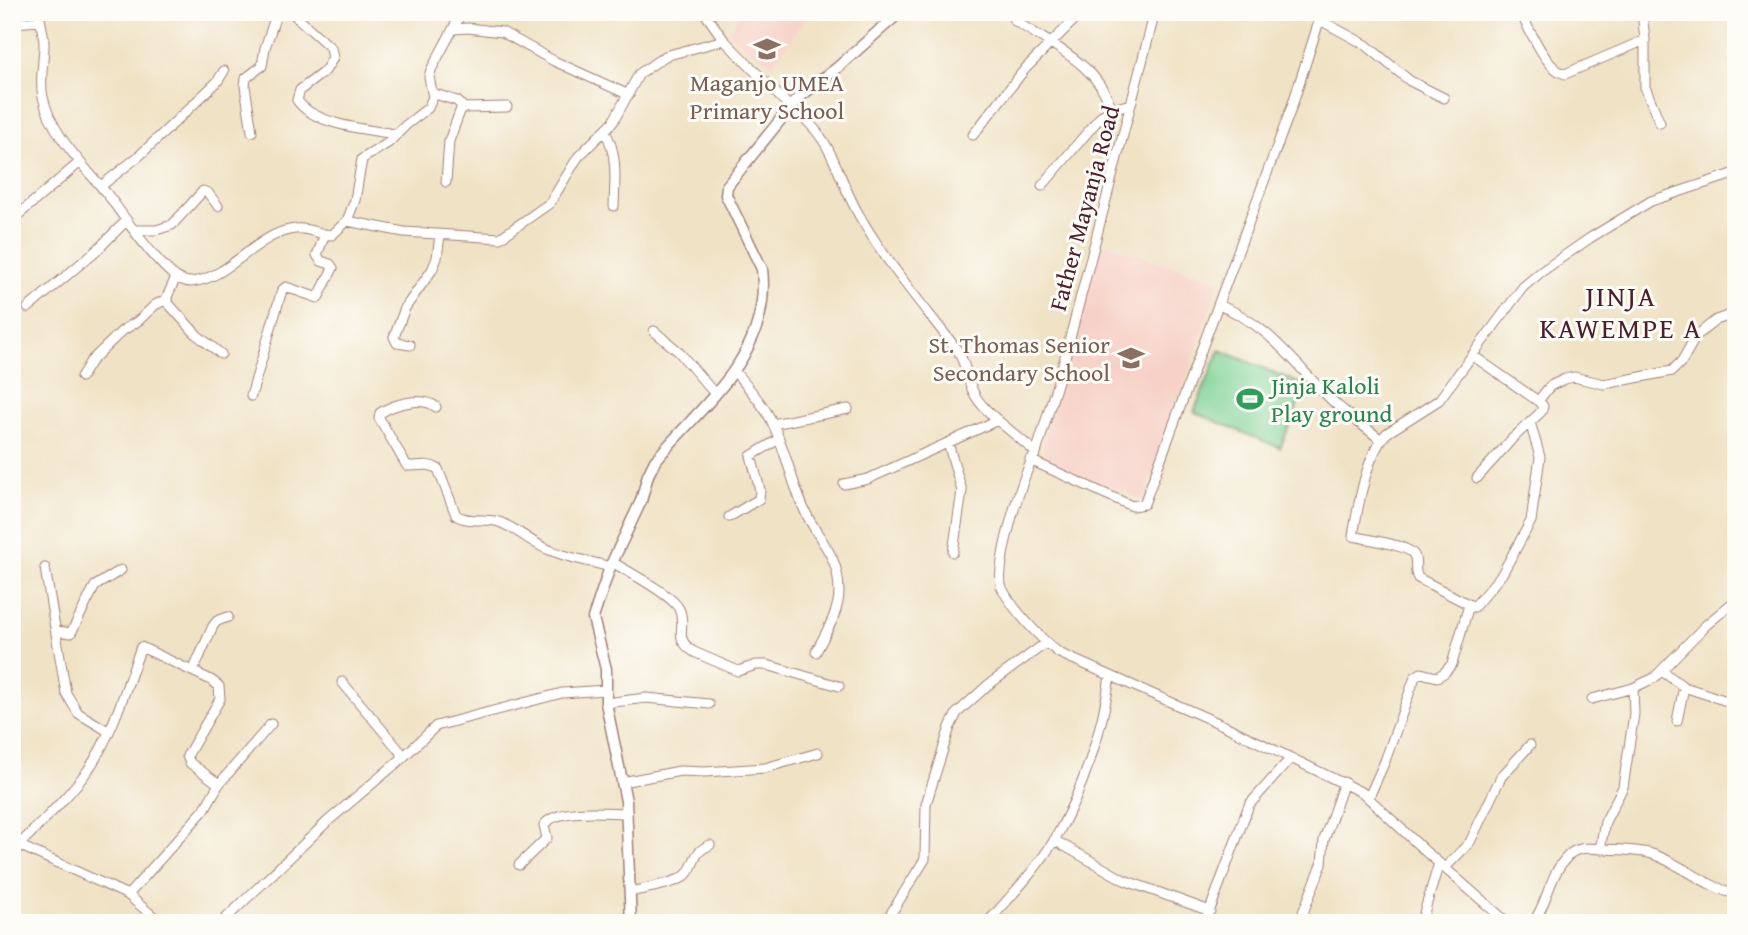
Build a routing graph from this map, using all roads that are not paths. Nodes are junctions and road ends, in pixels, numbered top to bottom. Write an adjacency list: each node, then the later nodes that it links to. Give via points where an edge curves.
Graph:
1 (277, 12): 29 (street, via 262,66 250,74 245,86)
2 (290, 12): 30 (street, via 331,48 333,58 325,71 300,90 297,100 302,108 337,123)
3 (462, 12): 14 (street)
4 (704, 12): 15 (street)
5 (900, 12): 25 (street)
6 (1009, 12): 17 (street, via 1015,21)
7 (1082, 12): 17 (street)
8 (1155, 12): 22 (street, Father Mayanja Road)
9 (1642, 12): 16 (street)
10 (40, 16): 13 (street); 32 (street, via 43,98)
11 (1321, 16): 21 (street, via 1410,81); 47 (street)
12 (1522, 16): 16 (street, via 1548,62 1564,74)
13 (12, 23)
14 (454, 29): 19 (street, via 429,77); 20 (street, via 502,32)
15 (724, 40): 20 (street, via 649,65); 25 (street)
16 (1645, 40): 27 (street, via 1646,87)
17 (1051, 44): 26 (street, via 1093,74); 31 (street)
18 (225, 71): 35 (street)
19 (432, 93): 24 (street, via 457,101); 30 (street, via 428,108)
20 (629, 95): 28 (street)
21 (1444, 98)
22 (1131, 104): 26 (street); 67 (street, Father Mayanja Road, via 1064,361)
23 (507, 107): 24 (street)
24 (462, 108): 34 (street, via 449,141)
25 (790, 108): 54 (street, via 727,186 726,195 764,282 755,335); 61 (street, via 802,115 826,144 860,217 958,351 976,397)
26 (1112, 109): 36 (street)
27 (1660, 123)
28 (605, 131): 38 (street, via 615,161); 44 (street, via 578,157 550,203 506,234 493,239)
29 (252, 132)
30 (396, 134): 41 (street, via 362,159)
31 (973, 135)
32 (79, 163): 35 (street); 39 (street)
33 (1736, 173): 53 (street, via 1651,201 1575,248 1523,287)
34 (446, 182)
35 (101, 186): 40 (street)
36 (1042, 186)
37 (218, 206): 42 (street, via 203,191 172,225)
38 (614, 206)
39 (12, 220)
40 (126, 220): 42 (street); 48 (street, via 99,249)
41 (347, 221): 43 (street, via 335,233); 44 (street)
42 (134, 230): 45 (street)
43 (325, 234): 45 (street, via 296,229 268,239 210,276 190,282); 57 (street, via 317,255 332,266 329,278 318,298 286,287 282,290)
44 (440, 235): 51 (street, via 432,270 405,308 394,337 397,343)
45 (176, 277): 46 (street)
46 (167, 299): 52 (street, via 189,327); 55 (street, via 122,331)
47 (1219, 304): 65 (street, via 1270,337 1337,405); 67 (street, via 1144,504 1132,506 1094,490)
48 (28, 308)
49 (1736, 313): 58 (street, via 1716,320 1696,336 1672,370 1604,384 1565,379 1550,386)
50 (654, 331): 56 (street)
51 (410, 345)
52 (222, 354)
53 (1472, 355): 58 (street); 65 (street, via 1439,400)
54 (734, 371): 56 (street); 63 (street)
55 (81, 377)
56 (715, 394): 72 (street, via 655,461)
57 (251, 396)
58 (1538, 401): 62 (street, via 1543,410)
59 (436, 407): 72 (street, via 427,402 408,403 384,410 379,418 407,466 424,464 438,469 456,515 498,522 579,561)
60 (848, 409): 63 (street)
61 (998, 420): 66 (street); 67 (street)
62 (1530, 422): 68 (street); 76 (street, via 1540,457 1531,521 1502,574 1478,604)
63 (773, 424): 64 (street)
64 (779, 439): 70 (street, via 751,456 759,499); 80 (street, via 804,510 831,552 837,575 838,601)
65 (1381, 440): 76 (street, via 1365,482 1353,536 1408,549 1414,554 1418,578)
66 (948, 443): 69 (street, via 868,480); 71 (street, via 962,491)
67 (1033, 456): 79 (street, Father Mayanja Road, via 1016,500 1000,580 1007,596)
68 (1477, 478)
69 (844, 484)
70 (729, 517)
71 (953, 552)
72 (611, 564): 85 (street, via 678,606 681,637 694,652 738,671 767,665); 88 (street, via 593,618 606,669)
73 (45, 568): 78 (street)
74 (121, 570): 78 (street, via 95,586 71,633)
75 (1736, 600): 82 (street)
76 (1469, 605): 103 (street, via 1448,669 1437,677 1421,673 1416,677)
77 (228, 617): 81 (street, via 213,626)
78 (56, 631): 95 (street, via 66,693 78,713)
79 (1046, 643): 83 (street); 118 (street, via 957,713 926,804 925,859)
80 (816, 652)
81 (193, 671): 95 (street, via 141,647); 102 (street, via 219,686 221,694 187,759)
82 (1662, 671): 86 (street); 87 (street)
83 (1110, 676): 99 (street); 105 (street, via 1095,741)
84 (342, 682): 98 (street)
85 (839, 686)
86 (1684, 687): 92 (street); 93 (street)
87 (1633, 688): 89 (street); 108 (street, via 1626,774 1605,822)
88 (606, 690): 90 (street); 98 (street, via 562,693 445,722)
89 (1592, 699)
90 (606, 703): 91 (street, via 646,698); 100 (street)
91 (709, 704)
92 (1736, 704)
93 (1677, 721)
94 (271, 724): 102 (street)
95 (108, 732): 106 (street, via 78,782)
96 (1530, 745): 110 (street, via 1500,777 1470,842)
97 (818, 753): 100 (street, via 765,768 680,771)
98 (404, 756): 116 (street)
99 (1290, 759): 101 (street); 114 (street, via 1249,805)
100 (622, 782): 104 (street)
101 (1344, 782): 103 (street); 121 (street, via 1324,840 1322,864)
102 (219, 784): 113 (street, via 204,810)
103 (1369, 797): 110 (street)
104 (627, 813): 109 (street, via 574,812 547,821 547,838); 111 (street)
105 (1054, 840): 114 (street, via 1124,880); 119 (street, via 1028,878)
106 (15, 843): 113 (street)
107 (710, 845): 111 (street, via 697,853 680,879)
108 (1600, 849): 112 (street, via 1651,854); 124 (street, via 1570,853 1554,874)
109 (519, 865)
110 (1442, 866): 122 (street); 123 (street)
111 (631, 891): 117 (street)
112 (1736, 894)
113 (128, 895): 115 (street)
114 (1209, 911): 120 (street)
115 (161, 923)
116 (221, 923)
117 (631, 923)
118 (884, 923)
119 (987, 923)
120 (1205, 923)
121 (1298, 923)
122 (1421, 923)
123 (1508, 923)
124 (1533, 923)

